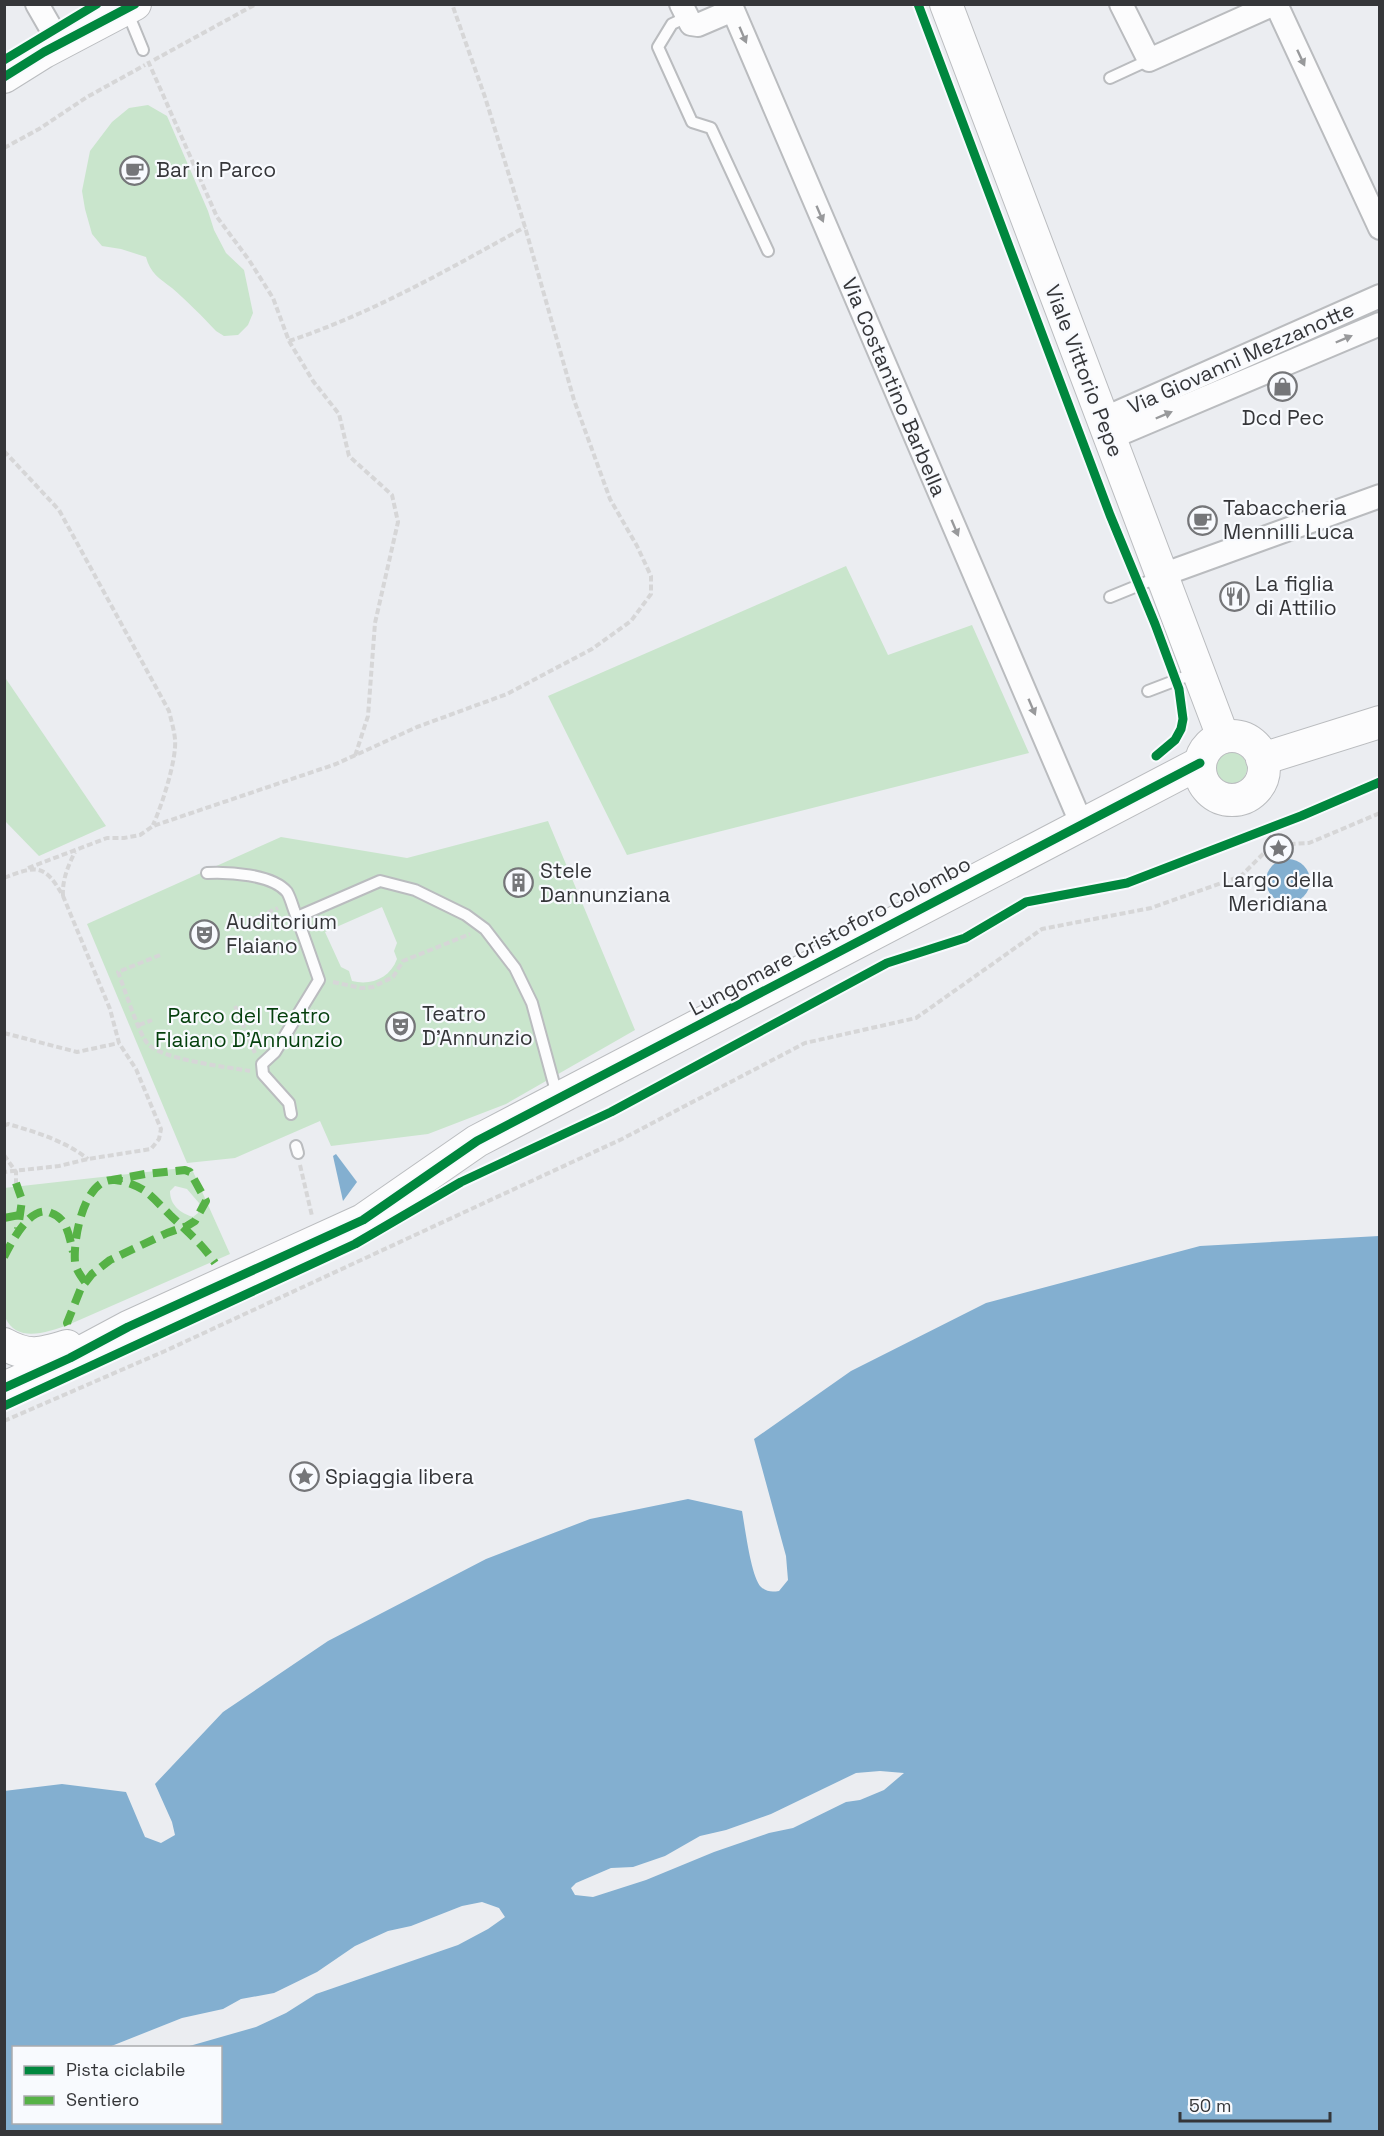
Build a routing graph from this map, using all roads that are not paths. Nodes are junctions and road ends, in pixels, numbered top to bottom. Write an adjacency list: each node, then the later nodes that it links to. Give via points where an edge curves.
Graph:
1 (37, 4): 7 (street)
2 (946, 4): 16 (street, Viale Vittorio Pepe)
3 (1121, 4): 9 (street)
4 (1275, 4): 9 (street); 12 (street, one-way to 12)
5 (130, 7): 7 (street); 8 (lane)
6 (684, 11): 13 (lane, via 658,46 692,122 711,128); 26 (street, Via Costantino Barbella, one-way to 26, via 691,24 698,25 733,10)
7 (60, 44): 10 (street)
8 (143, 50)
9 (1149, 60): 11 (lane)
10 (4, 76)
11 (1110, 78)
12 (1378, 219)
13 (768, 251)
14 (1380, 296): 16 (street, Via Giovanni Mezzanotte)
15 (1380, 324): 16 (street, Via Giovanni Mezzanotte, one-way to 15)
16 (1106, 429): 18 (street, Viale Vittorio Pepe)
17 (1380, 496): 18 (street)
18 (1162, 575): 19 (lane); 20 (street, Viale Vittorio Pepe)
19 (1110, 597)
20 (1198, 672): 21 (lane); 23 (street, Viale Vittorio Pepe)
21 (1148, 691)
22 (1380, 722): 24 (street)
23 (1223, 737): 24 (street, via 1247,740); 25 (street, via 1205,749)
24 (1262, 759): 25 (street, via 1263,775 1255,789 1247,796 1231,800 1207,789)
25 (1200, 763): 26 (street, Lungomare Cristoforo Colombo)
26 (1082, 825): 29 (street, Lungomare Cristoforo Colombo)
27 (207, 873): 28 (lane, via 263,878 275,883 286,892)
28 (297, 917): 29 (lane, via 380,881 415,890 466,915 485,929 515,968 532,1003); 30 (lane, via 319,980 275,1052 262,1064 263,1074 289,1103)
29 (558, 1098): 31 (street, Lungomare Cristoforo Colombo, via 477,1141 363,1220)
30 (291, 1114)
31 (128, 1327): 32 (street, via 44,1354 23,1353); 33 (street)
32 (4, 1344)
33 (4, 1388)

